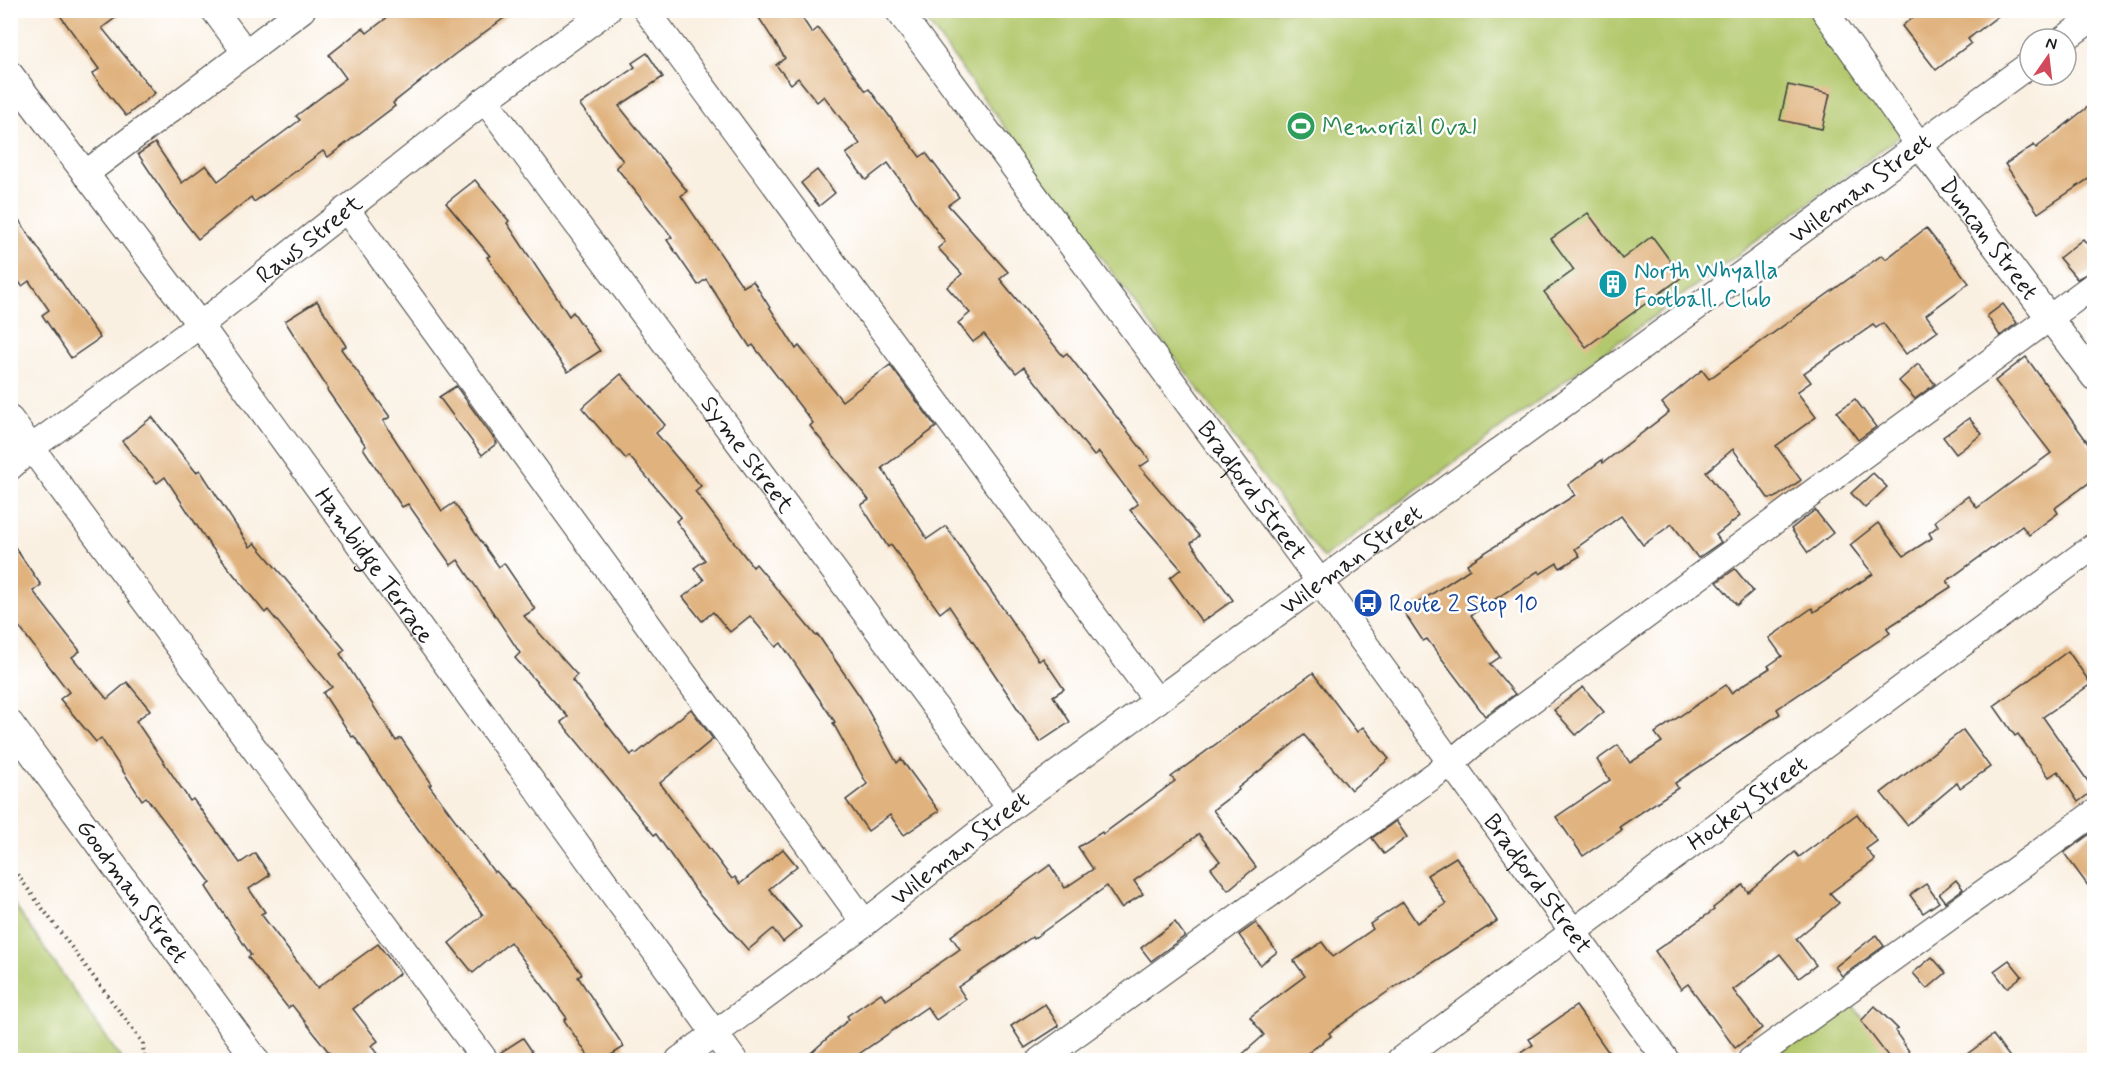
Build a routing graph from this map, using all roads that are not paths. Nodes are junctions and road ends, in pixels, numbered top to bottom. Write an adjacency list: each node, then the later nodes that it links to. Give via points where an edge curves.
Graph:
1 (214, 10): 9 (street)
2 (302, 10): 9 (street)
3 (608, 10): 12 (street, Raws Street)
4 (646, 10): 25 (street)
5 (898, 10): 24 (street, Bradford Street)
6 (1824, 10): 13 (street, Duncan Street)
7 (2094, 17): 8 (street)
8 (2078, 29)
9 (246, 53): 14 (street)
10 (2018, 73): 13 (street, Wileman Street)
11 (10, 74): 14 (street, Hambidge Terrace)
12 (485, 100): 15 (street, Raws Street); 28 (street, Syme Street)
13 (1919, 145): 17 (street, Duncan Street); 24 (street, Wileman Street)
14 (85, 174): 18 (street, Hambidge Terrace)
15 (346, 209): 18 (street, Raws Street); 30 (street)
16 (2094, 285): 17 (street)
17 (2051, 317): 19 (street, Duncan Street); 27 (street)
18 (200, 325): 21 (street, Raws Street); 32 (street, Hambidge Terrace)
19 (2094, 377)
20 (10, 419): 21 (street)
21 (31, 448): 22 (street, Raws Street); 34 (street)
22 (10, 467)
23 (2094, 546): 31 (street, Hockey Street)
24 (1320, 582): 25 (street, Wileman Street); 27 (street, Bradford Street)
25 (1157, 701): 28 (street, Wileman Street)
26 (10, 723): 33 (street, Goodman Street)
27 (1451, 763): 31 (street, Bradford Street); 37 (street)
28 (1010, 808): 30 (street, Wileman Street)
29 (2094, 813): 40 (street)
30 (865, 923): 32 (street, Wileman Street)
31 (1574, 933): 38 (street, Hockey Street); 39 (street, Bradford Street)
32 (715, 1034): 35 (street, Wileman Street); 36 (street, Hambidge Terrace)
33 (256, 1060)
34 (485, 1060)
35 (679, 1060)
36 (734, 1060)
37 (1040, 1060)
38 (1400, 1060)
39 (1666, 1060)
40 (1751, 1060)

